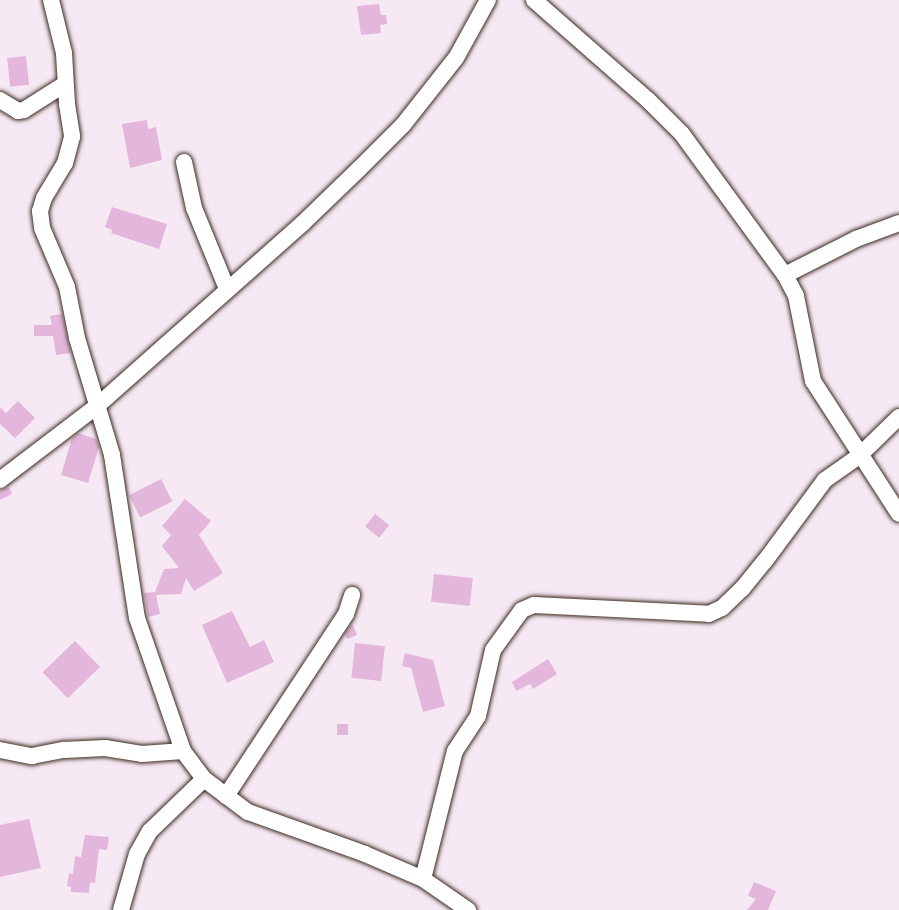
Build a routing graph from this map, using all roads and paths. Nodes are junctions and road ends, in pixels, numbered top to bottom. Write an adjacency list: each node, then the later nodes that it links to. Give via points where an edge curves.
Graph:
1 (51, 0): 4 (street, via 64,53)
2 (488, 0): 9 (street, via 456,58 403,125 302,224)
3 (534, 0): 8 (street, via 682,134)
4 (65, 84): 5 (street, via 24,110 18,111); 10 (street, via 70,150 40,211 42,228 67,286 77,338)
5 (0, 100)
6 (184, 162): 9 (street, via 194,208)
7 (899, 223): 8 (street, via 856,239)
8 (785, 275): 12 (street, via 796,296 813,381)
9 (227, 289): 10 (street)
10 (98, 406): 13 (street); 17 (street, via 112,455 137,618)
11 (899, 417): 12 (street)
12 (858, 456): 14 (street); 20 (street, via 825,480 759,568 722,608 710,614 534,605 522,610 493,650 478,716 455,751)
13 (0, 480)
14 (899, 514)
15 (352, 595): 19 (street, via 346,614)
16 (0, 750): 17 (street, via 32,756 105,748 142,754)
17 (183, 751): 18 (street)
18 (204, 779): 19 (street); 21 (street, via 150,831 137,854)
19 (226, 796): 20 (street, via 248,812)
20 (423, 879): 22 (street)
21 (121, 910)
22 (468, 910)

